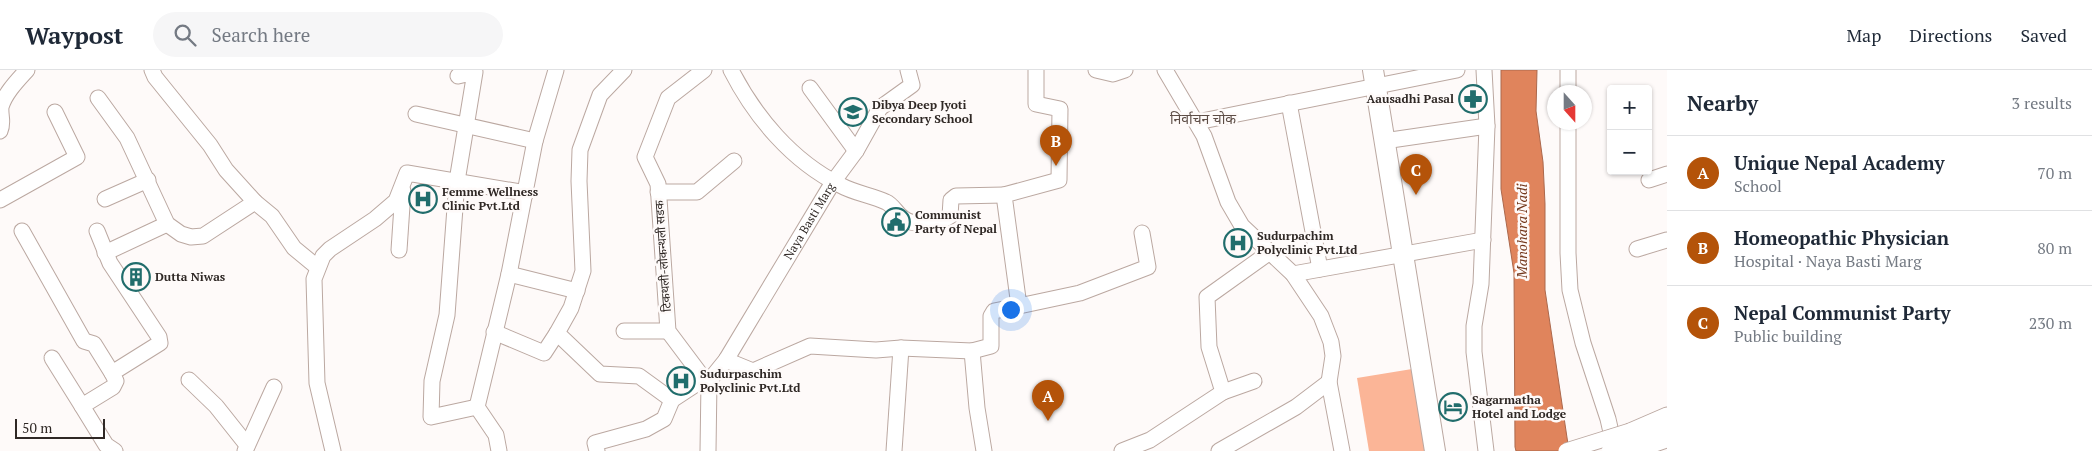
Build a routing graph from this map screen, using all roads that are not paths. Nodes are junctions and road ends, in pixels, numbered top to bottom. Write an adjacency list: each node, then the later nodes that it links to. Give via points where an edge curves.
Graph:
1 (27, 70): 28 (street, via 4,100)
2 (152, 70): 44 (street, via 154,77 210,145 226,170)
3 (556, 70): 29 (street)
4 (624, 70): 60 (street, via 600,95 580,150 583,271)
5 (704, 70): 39 (street, टिकथली-लोकन्थली सडक, via 668,98 645,158 658,184)
6 (731, 70): 38 (street, via 764,122 797,158)
7 (908, 70): 31 (street, Naya Basti Marg, via 912,85 880,108)
8 (1036, 70): 41 (street, via 1036,104 1060,109 1059,180)
9 (1096, 70): 10 (street, via 1113,74)
10 (1125, 70)
11 (1165, 70): 24 (street)
12 (1457, 70): 17 (street)
13 (1484, 70): 26 (street)
14 (1568, 70): 18 (street)
15 (481, 71): 16 (street); 25 (street)
16 (458, 76)
17 (1374, 78): 21 (street); 30 (street)
18 (1568, 85)
19 (810, 88): 31 (street)
20 (98, 98): 35 (street, via 127,138)
21 (1289, 103): 24 (street); 57 (street)
22 (55, 112): 43 (street, via 77,157)
23 (416, 114): 25 (street)
24 (1197, 122): 53 (street, via 1228,202 1242,226)
25 (464, 126): 29 (street); 37 (street)
26 (1487, 126): 30 (street); 49 (street)
27 (1568, 130): 80 (street, via 1570,290 1608,420)
28 (0, 131)
29 (535, 141): 40 (street)
30 (1384, 141): 55 (street)
31 (856, 151): 38 (street, Naya Basti Marg)
32 (734, 161): 39 (street, via 697,192)
33 (1667, 174): 36 (street)
34 (404, 177): 37 (street, via 413,172); 52 (street); 56 (street, via 396,201 330,249)
35 (148, 180): 42 (street); 45 (street)
36 (1649, 180)
37 (457, 181): 40 (street); 79 (street, via 447,315 432,380 431,417)
38 (833, 182): 41 (street, via 889,203 902,217 922,224 950,216 951,200 956,196); 69 (street, Naya Basti Marg)
39 (658, 192): 62 (street, टिकथली-लोकन्थली सडक)
40 (526, 193): 58 (street)
41 (1004, 194): 61 (street)
42 (105, 199)
43 (0, 200)
44 (255, 202): 45 (street, via 198,238 180,234); 56 (street, via 272,216 294,248)
45 (167, 224): 54 (street)
46 (22, 231): 70 (street, via 84,341 94,344)
47 (97, 232): 54 (street)
48 (1142, 233): 61 (street, via 1148,267 1080,293)
49 (1483, 240): 55 (street); 93 (street, via 1474,352)
50 (1667, 240): 51 (street)
51 (1637, 249)
52 (399, 250)
53 (1270, 252): 59 (street); 76 (street, via 1207,297 1208,347)
54 (105, 254): 70 (street, via 160,343)
55 (1401, 254): 57 (street); 92 (street)
56 (318, 267): 83 (street, via 314,279 317,382)
57 (1320, 269): 59 (street)
58 (509, 274): 60 (street); 64 (street)
59 (1293, 274): 74 (street, via 1321,316 1331,342 1333,356)
60 (577, 290): 65 (street)
61 (1019, 306): 67 (street, via 994,311 991,316 991,346)
62 (668, 330): 63 (street); 72 (street)
63 (624, 331)
64 (494, 332): 65 (street, via 544,353); 79 (street)
65 (557, 333): 77 (street, via 600,374 639,376)
66 (901, 348): 67 (street); 69 (street, via 876,350 810,346 753,371); 87 (street)
67 (972, 350): 88 (street)
68 (52, 358): 78 (street)
69 (726, 360): 72 (street, Naya Basti Marg)
70 (112, 373): 78 (street, via 116,381 113,388)
71 (189, 380): 81 (street, via 216,406)
72 (707, 380): 77 (street, Naya Basti Marg); 86 (street)
73 (1254, 380): 76 (street)
74 (1329, 382): 90 (street, via 1296,407); 91 (street)
75 (274, 387): 81 (street)
76 (1223, 392): 89 (street, via 1150,440)
77 (672, 400): 85 (street, via 664,419 646,429 595,443)
78 (82, 406): 82 (street, via 106,445)
79 (477, 407): 84 (street, via 496,435)
80 (1640, 437): 94 (street, bridge)
81 (246, 448)
82 (115, 451)
83 (333, 451)
84 (499, 451)
85 (597, 451)
86 (708, 451)
87 (894, 451)
88 (984, 451)
89 (1122, 451)
90 (1219, 451)
91 (1342, 451)
92 (1434, 451)
93 (1486, 451)
94 (1566, 451)

